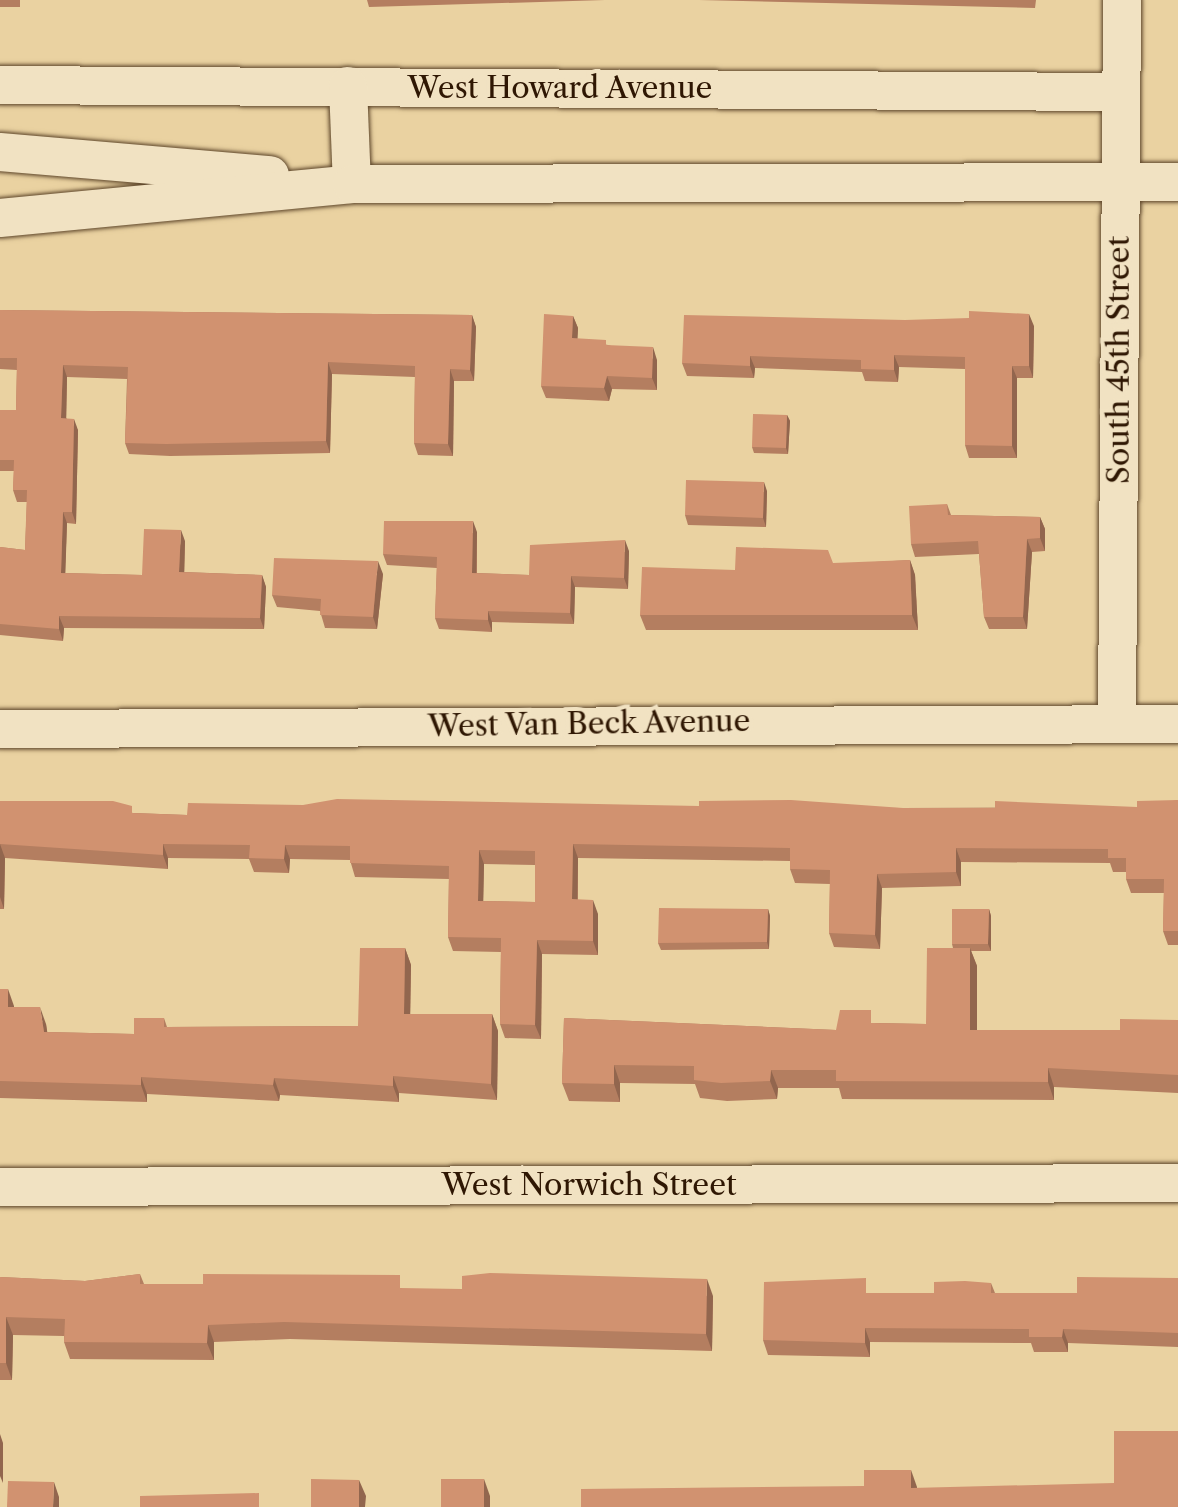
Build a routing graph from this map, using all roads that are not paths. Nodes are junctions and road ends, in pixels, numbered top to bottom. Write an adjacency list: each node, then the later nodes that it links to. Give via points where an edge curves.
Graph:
1 (1122, 0): 4 (street, South 45th Street)
2 (0, 85): 3 (street, West Howard Avenue)
3 (348, 86): 4 (street, West Howard Avenue); 8 (street)
4 (1121, 92): 6 (street, South 45th Street)
5 (0, 152): 8 (street)
6 (1120, 181): 7 (street); 8 (street); 10 (street, South 45th Street)
7 (1178, 182)
8 (352, 184): 9 (street)
9 (0, 218)
10 (1118, 719): 11 (street, West Van Beck Avenue); 12 (street, West Van Beck Avenue)
11 (1178, 724)
12 (0, 730)
13 (1178, 1183): 14 (street, West Norwich Street)
14 (0, 1187)

